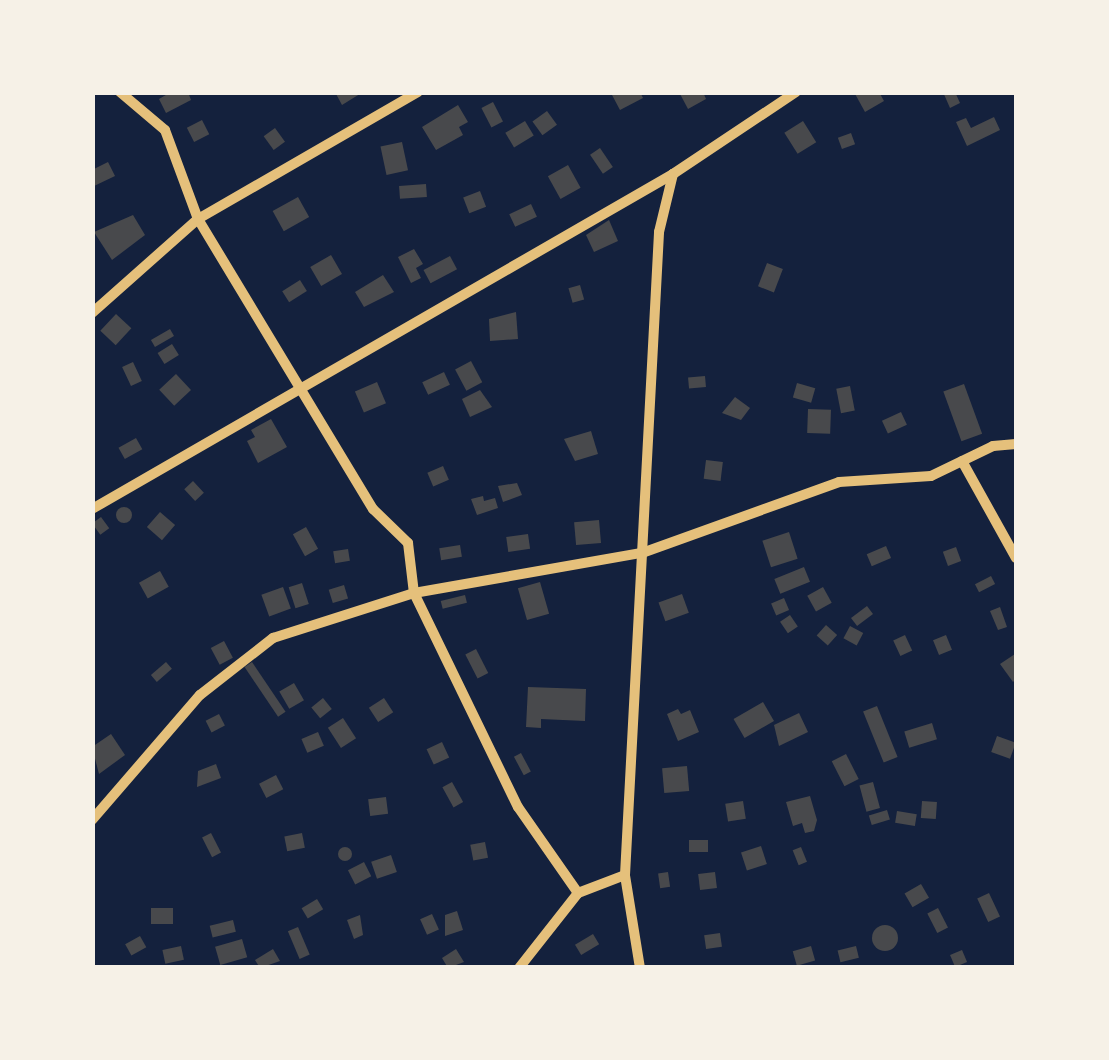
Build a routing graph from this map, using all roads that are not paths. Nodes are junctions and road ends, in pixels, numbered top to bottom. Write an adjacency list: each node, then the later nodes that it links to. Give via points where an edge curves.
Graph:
1 (120, 92): 5 (street, via 165,130)
2 (418, 92): 5 (street)
3 (796, 92): 4 (street)
4 (673, 174): 7 (street); 11 (street, via 659,232)
5 (198, 219): 6 (street); 7 (street)
6 (92, 314)
7 (303, 386): 10 (street); 13 (street, via 373,510 408,542)
8 (1016, 444): 9 (street)
9 (962, 461): 11 (street, via 932,476 839,482); 12 (street)
10 (92, 509)
11 (642, 553): 13 (street); 15 (street)
12 (1016, 558)
13 (414, 593): 14 (street, via 273,638 200,695); 16 (street, via 518,806)
14 (92, 820)
15 (625, 874): 16 (street); 18 (street)
16 (578, 893): 17 (street)
17 (519, 968)
18 (640, 968)

